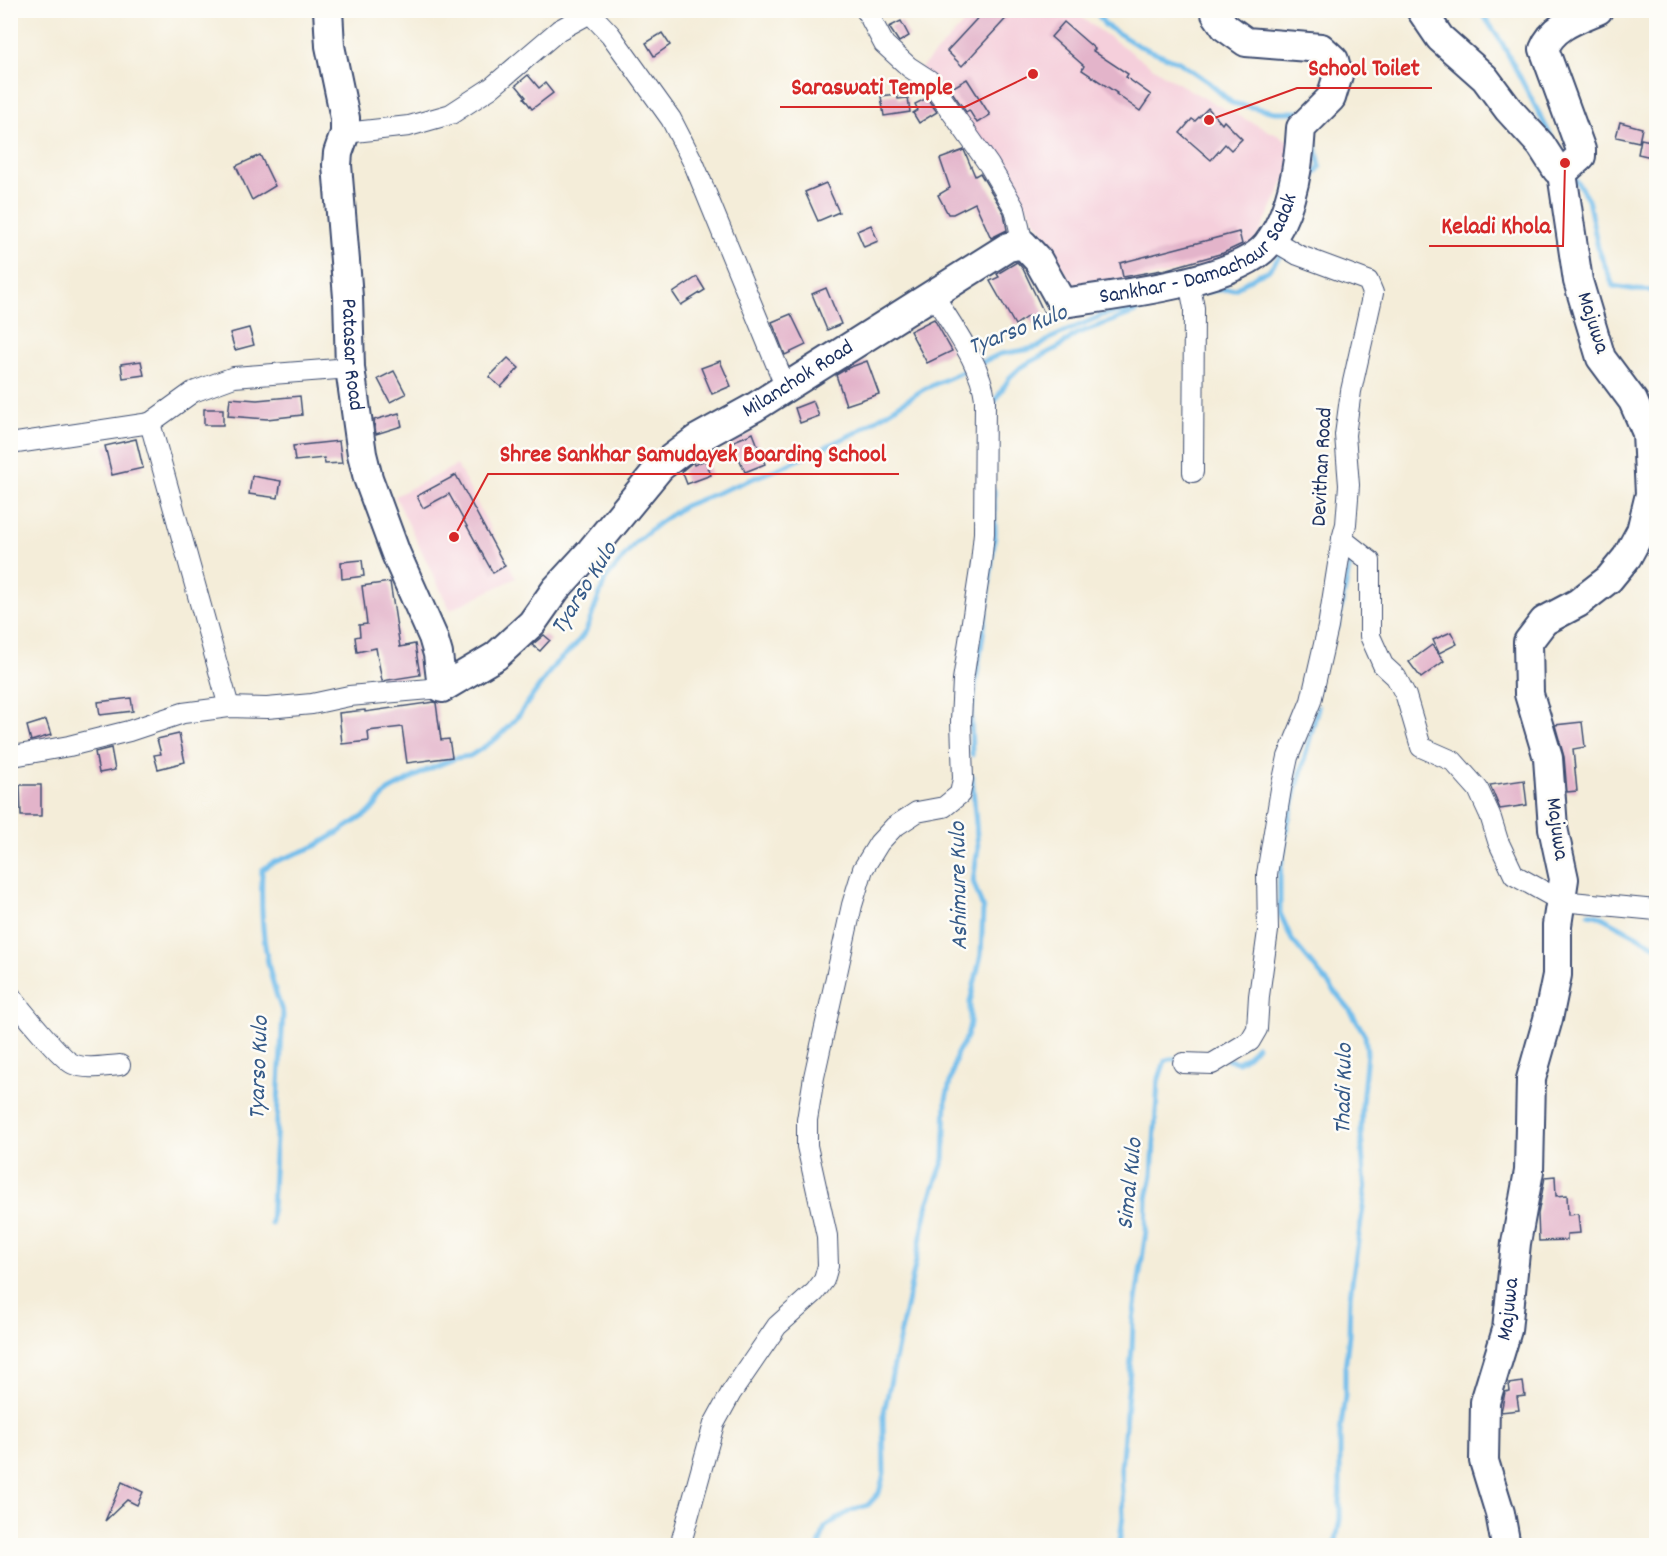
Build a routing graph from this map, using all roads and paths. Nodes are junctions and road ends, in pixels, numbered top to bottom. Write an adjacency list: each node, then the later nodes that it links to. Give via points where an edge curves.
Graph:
1 (328, 10): 7 (street, Patasar Road)
2 (866, 10): 10 (street, via 884,44 928,80 989,165 1014,209)
3 (1216, 10): 9 (street, Sankhar - Damachaur Sadak, via 1225,27 1246,42 1321,48 1334,60 1338,75 1331,98 1301,128 1295,180)
4 (1421, 10): 8 (street, via 1440,38 1485,78)
5 (591, 12): 7 (street, via 559,30 491,88 451,114 409,126); 14 (street, via 671,119 690,155)
6 (1591, 14): 8 (street, via 1557,29 1544,49 1581,150 1581,156)
7 (345, 132): 13 (street, Patasar Road, via 337,165 346,256)
8 (1562, 173): 22 (street, Majuwa, via 1578,281 1600,358 1633,401 1647,433 1650,494 1641,531 1609,579 1578,603 1544,621 1528,642 1528,694 1548,758 1553,828 1564,879)
9 (1275, 241): 12 (street, Sankhar - Damachaur Sadak); 18 (street, Devithan Road, via 1298,255 1368,281 1372,293 1345,435 1349,485)
10 (1023, 244): 11 (street, Milanchok Road, via 1008,247); 12 (street, Sankhar - Damachaur Sadak, via 1038,260 1062,303 1128,293)
11 (933, 294): 14 (street, Milanchok Road); 27 (street, via 983,384 984,533 963,681 960,794 944,807 917,812 894,827 863,869 807,1120 807,1146 827,1236 828,1266 815,1292 777,1326 714,1424)
12 (1192, 295): 17 (street)
13 (350, 368): 15 (street, via 234,377 193,392); 19 (street, Patasar Road, via 368,478 433,637)
14 (786, 388): 19 (street, Milanchok Road, via 697,439 660,467 556,589 532,623 496,656)
15 (150, 423): 16 (street); 20 (street)
16 (10, 444)
17 (1193, 472)
18 (1345, 541): 22 (street, Devithan Road, via 1370,561 1370,636 1383,665 1396,677 1406,696 1420,747 1452,761 1478,789 1514,875); 25 (street, via 1311,701 1288,757 1281,789 1267,874 1268,931 1257,1029 1250,1041 1212,1064)
19 (442, 688): 20 (street, via 349,696 312,704)
20 (229, 707): 21 (street, via 183,713 69,746)
21 (10, 754)
22 (1561, 901): 23 (street, Devithan Road); 28 (street, Majuwa, via 1557,975 1531,1078 1529,1170 1507,1329 1485,1402 1484,1461)
23 (1656, 910)
24 (10, 995): 26 (street, via 70,1064 86,1068)
25 (1183, 1063)
26 (120, 1065)
27 (680, 1545)
28 (1506, 1545)

